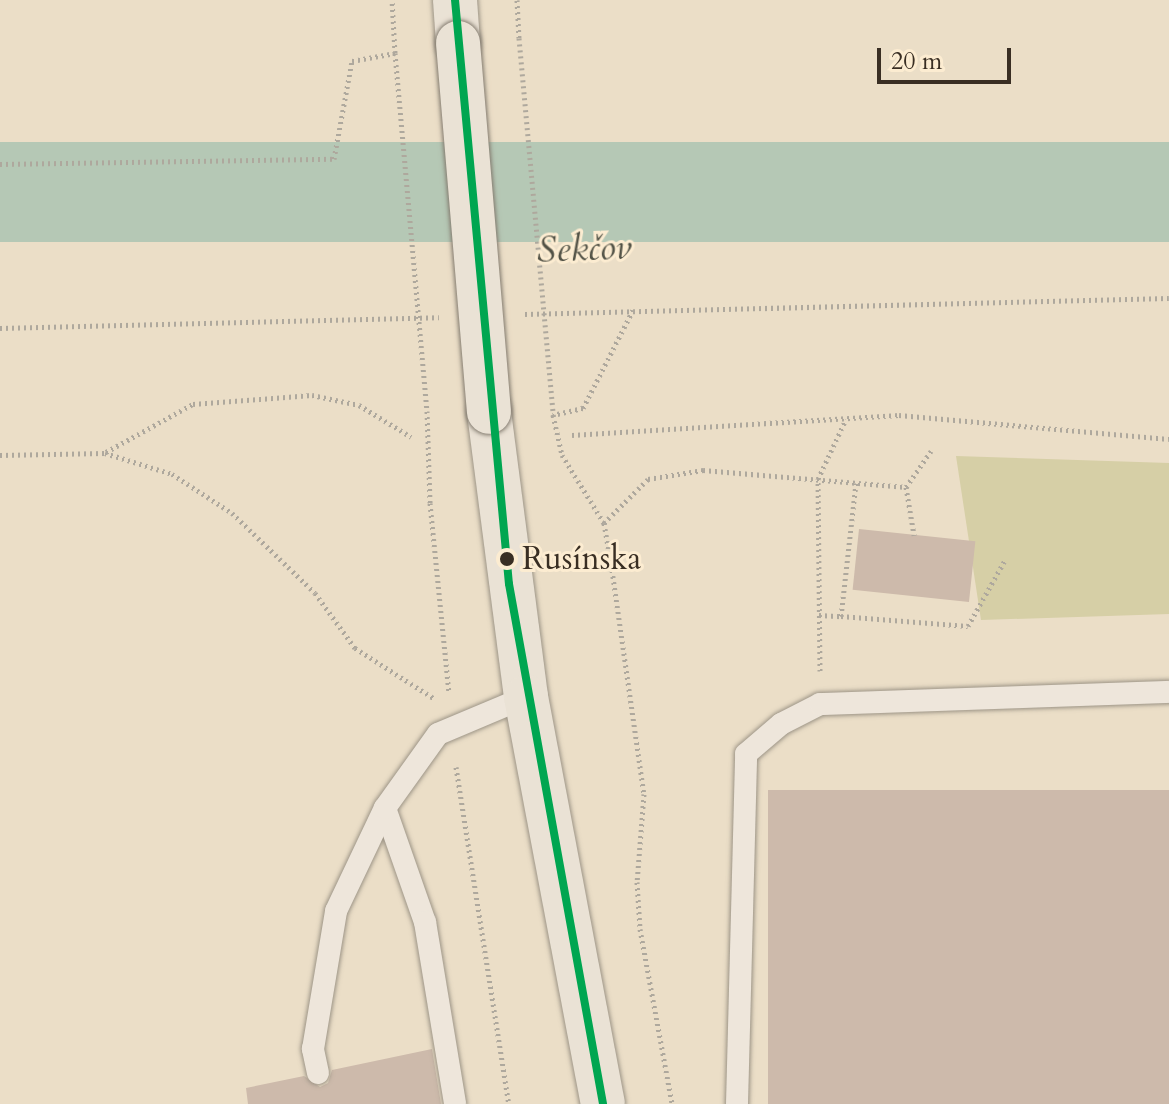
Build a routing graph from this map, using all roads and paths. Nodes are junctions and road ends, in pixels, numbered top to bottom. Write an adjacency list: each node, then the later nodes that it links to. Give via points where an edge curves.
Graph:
1 (392, 0): 4 (path)
2 (455, 0): 29 (main road, bridge, via 489,412)
3 (517, 0): 11 (path, bridge)
4 (395, 53): 5 (path, via 352,61 334,159); 27 (path, bridge)
5 (0, 164)
6 (1169, 298): 7 (path)
7 (633, 310): 8 (path); 11 (path, via 583,408)
8 (522, 314)
9 (444, 317): 10 (path)
10 (0, 328)
11 (553, 415): 22 (path, via 562,455)
12 (846, 418): 13 (path); 15 (path, via 899,415); 19 (path)
13 (572, 435)
14 (411, 437): 17 (path, via 359,405 312,395 193,404)
15 (1169, 439)
16 (931, 451): 21 (path)
17 (105, 453): 18 (path); 30 (path, via 172,474 232,513 315,593 355,648)
18 (0, 455)
19 (818, 479): 20 (path); 22 (path, via 703,470 648,479); 25 (path)
20 (856, 483): 21 (path); 26 (path)
21 (906, 487): 23 (path)
22 (604, 523): 38 (path, via 644,794 637,882 640,929)
23 (914, 535)
24 (1005, 560): 26 (path, via 968,626)
25 (819, 615): 26 (path); 31 (path)
26 (841, 616)
27 (446, 663)
28 (1169, 692): 31 (lane)
29 (526, 697): 33 (lane, via 438,734); 37 (main road)
30 (435, 699)
31 (820, 704): 39 (lane, via 781,724 746,754)
32 (457, 772): 36 (path)
33 (385, 808): 34 (lane, via 336,911 314,1034); 35 (lane, via 425,922)
34 (318, 1073)
35 (455, 1104)
36 (509, 1104)
37 (603, 1104)
38 (672, 1104)
39 (737, 1104)

